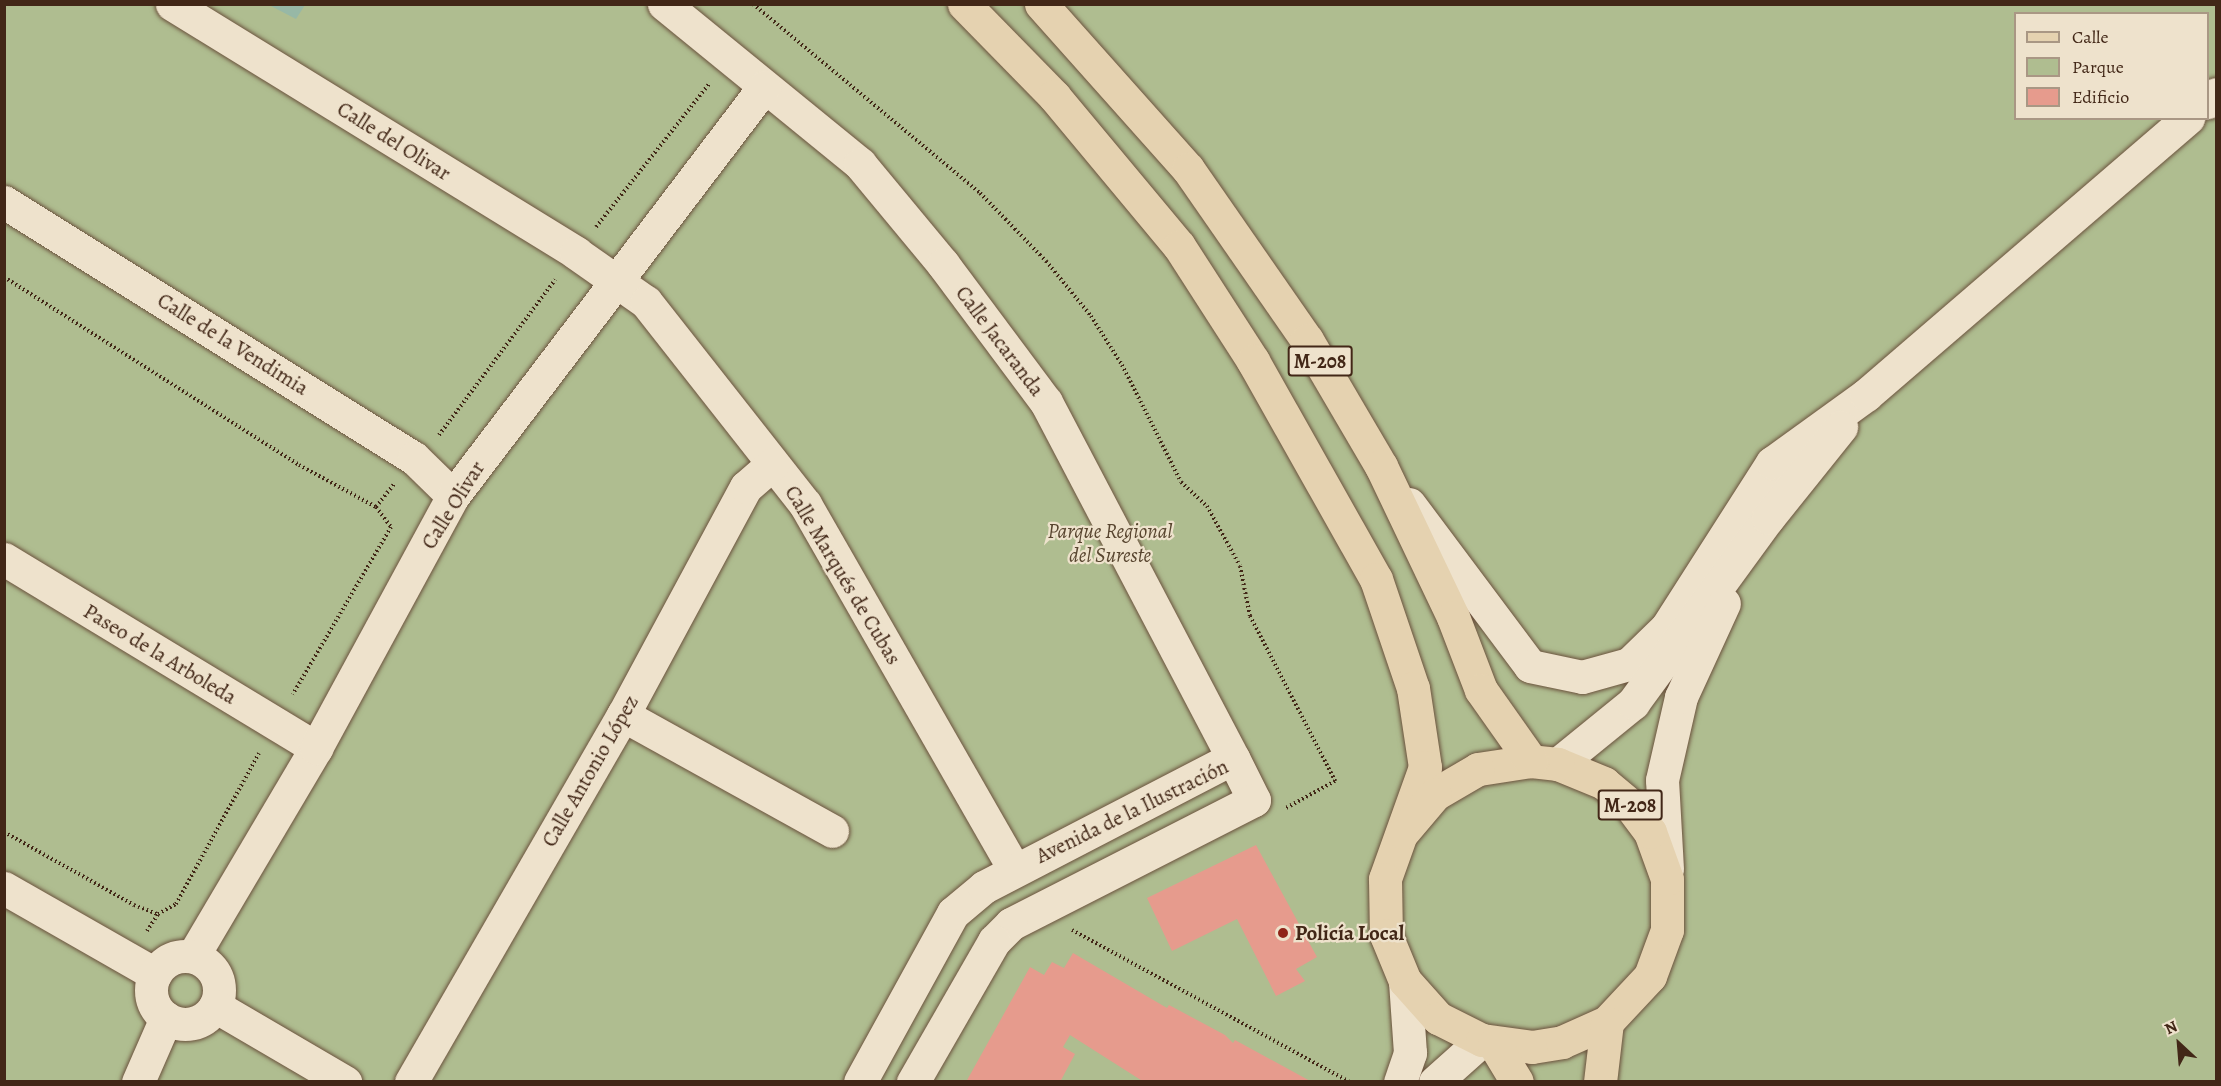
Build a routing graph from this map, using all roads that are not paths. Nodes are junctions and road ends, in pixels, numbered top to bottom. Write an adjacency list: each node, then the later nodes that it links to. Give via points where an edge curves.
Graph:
1 (172, 4): 8 (street, Calle del Olivar)
2 (664, 4): 5 (street, Calle Jacaranda)
3 (964, 4): 20 (main road, M-208, via 1054,96 1179,246 1253,361 1376,579 1413,688 1425,767)
4 (1041, 4): 11 (main road, M-208, via 1188,169 1307,340)
5 (764, 87): 8 (street, Calle Olivar); 17 (street, Calle Jacaranda, via 860,164 943,264 1046,402)
6 (2186, 120): 9 (street)
7 (4, 202): 12 (street, Calle de la Vendimia, via 414,458)
8 (616, 278): 10 (street, Calle Marqués de Cubas, via 646,302); 12 (street, Calle Olivar)
9 (1866, 395): 11 (street, via 1772,463 1666,627 1629,664 1582,677 1530,666); 13 (street)
10 (772, 464): 15 (street, Calle Antonio López, via 746,488); 21 (street, Calle Marqués de Cubas, via 805,504)
11 (1381, 466): 18 (main road, M-208, via 1453,616 1481,690)
12 (453, 496): 16 (street, Calle Olivar)
13 (1768, 518): 18 (street, via 1633,703); 22 (street, via 1681,697 1662,780)
14 (4, 560): 16 (street, Paseo de la Arboleda)
15 (623, 715): 19 (street); 33 (street, Calle Antonio López)
16 (316, 748): 24 (street, Calle Olivar)
17 (1233, 758): 21 (street, Avenida de la Ilustración); 35 (street, Avenida de la Ilustración, via 1254,800 1011,924 994,941)
18 (1545, 763): 20 (main road, M-208, via 1478,769 1435,794); 22 (main road, M-208, via 1604,783 1630,805 1650,832)
19 (832, 831)
20 (1403, 832): 26 (main road, M-208, via 1385,879 1386,935)
21 (1014, 869): 34 (street, Avenida de la Ilustración, via 953,913)
22 (1667, 879): 29 (main road, M-208, via 1667,930 1660,954 1650,976)
23 (4, 888): 25 (street)
24 (193, 956): 25 (street, via 166,962); 27 (street, via 215,974 219,993)
25 (154, 974): 28 (street, via 152,998)
26 (1405, 981): 30 (main road, M-208, via 1438,1018); 36 (street, via 1410,1053)
27 (215, 1006): 28 (street, via 194,1023 181,1024); 32 (street)
28 (166, 1018): 31 (street)
29 (1607, 1022): 30 (main road, M-208, via 1562,1042 1532,1047); 39 (main road)
30 (1488, 1042): 37 (street); 38 (main road)
31 (138, 1082)
32 (345, 1082)
33 (411, 1082)
34 (860, 1082)
35 (913, 1082)
36 (1400, 1082)
37 (1436, 1082)
38 (1517, 1082)
39 (1599, 1082)

